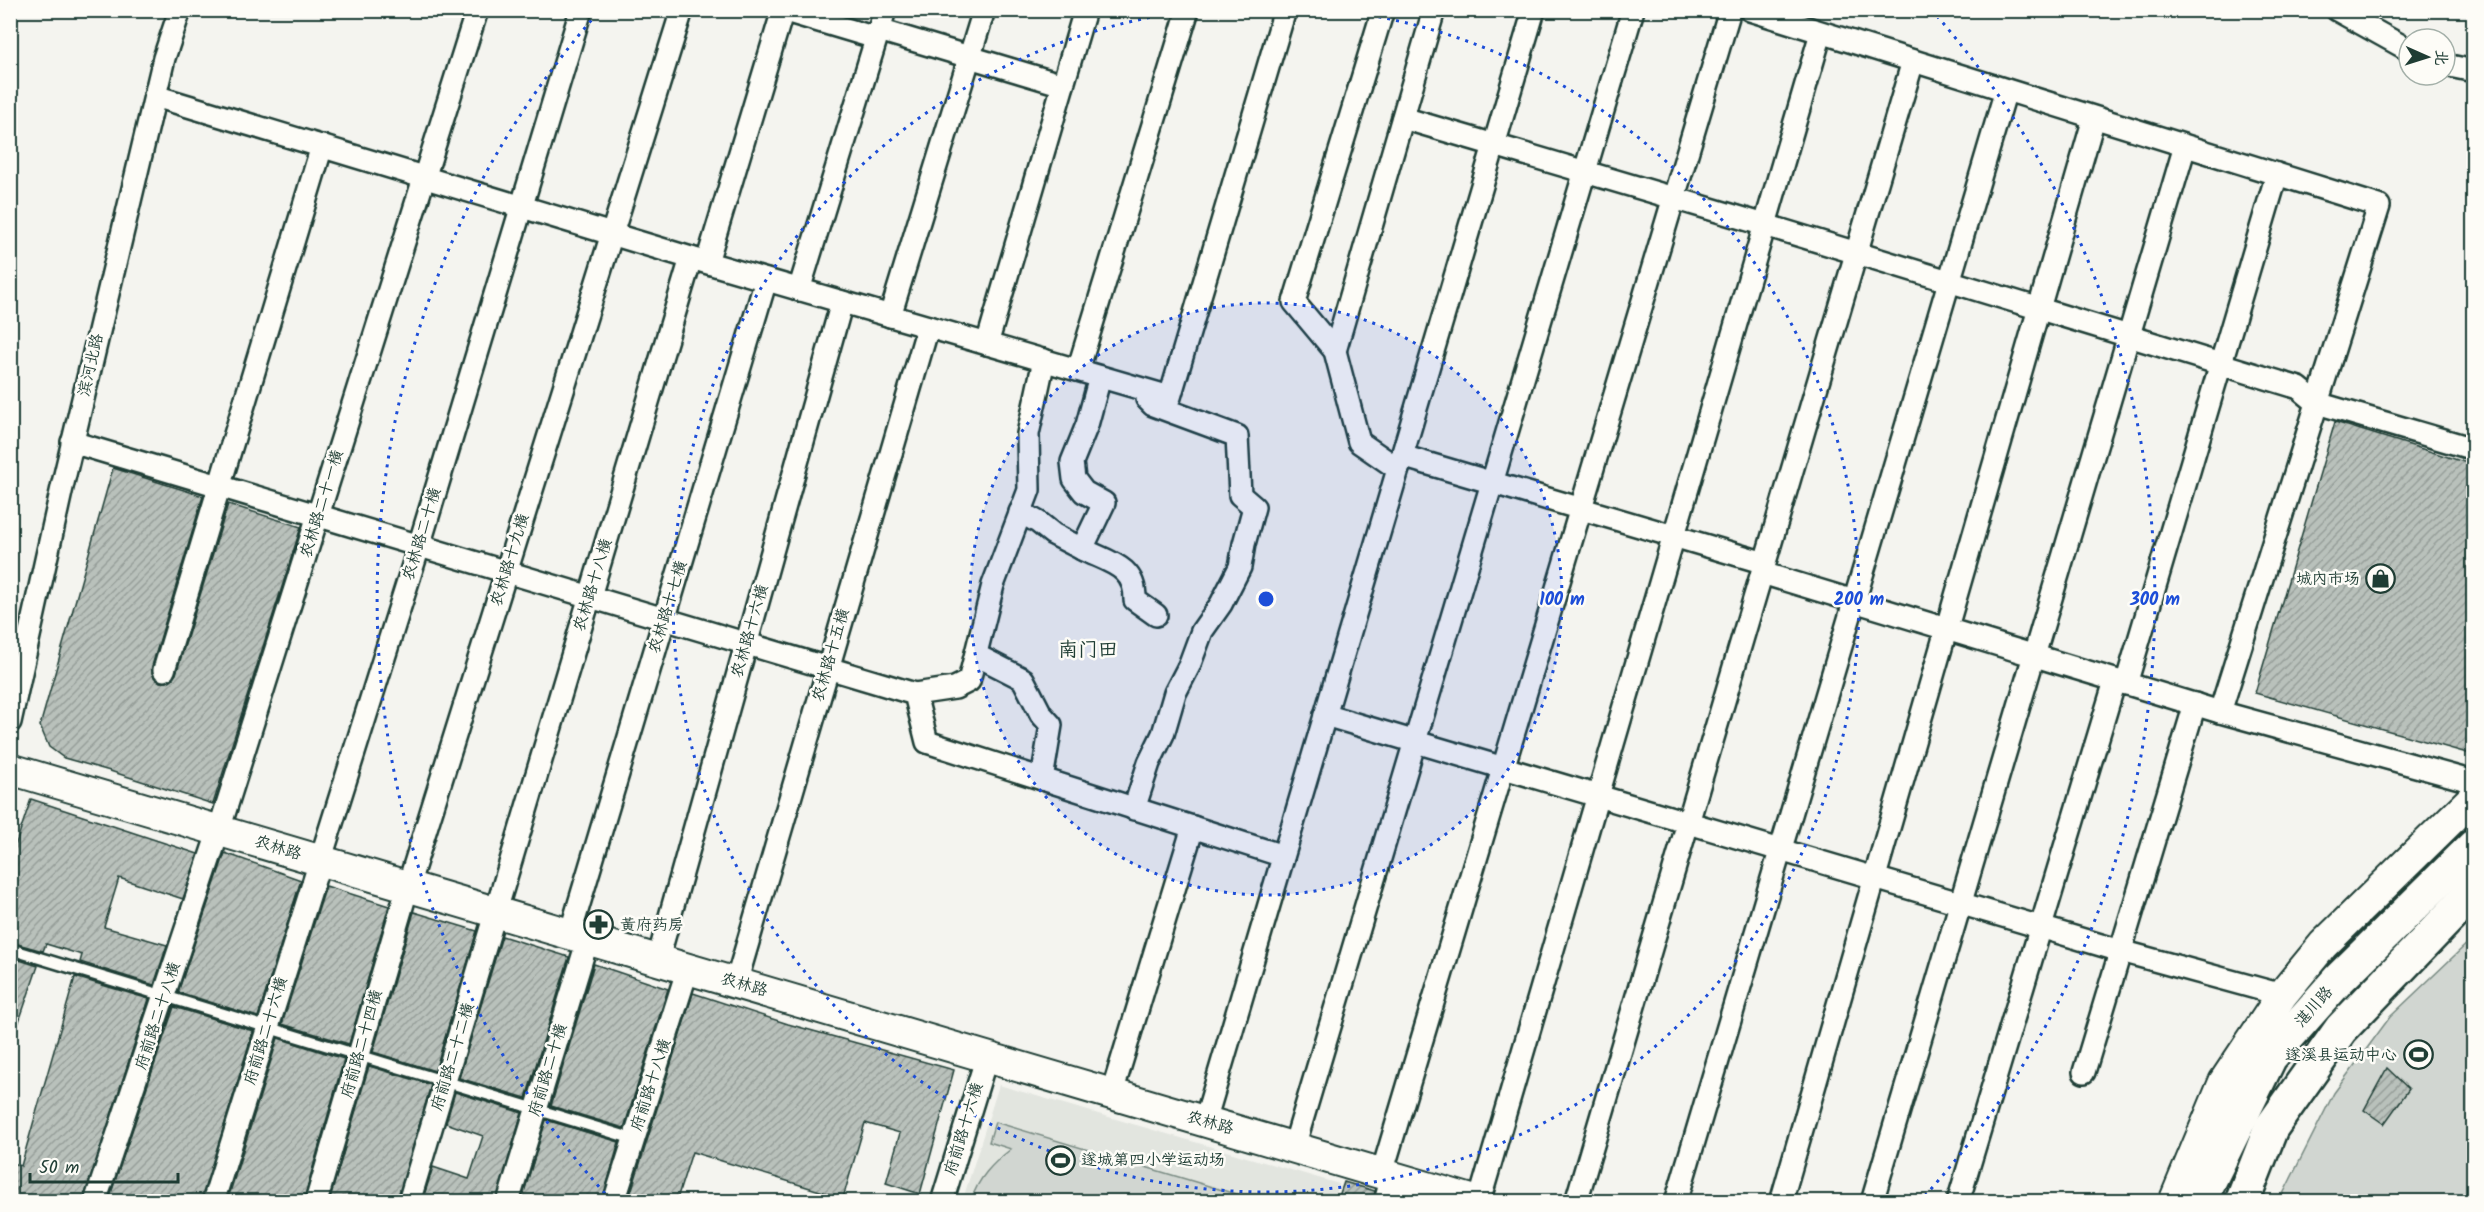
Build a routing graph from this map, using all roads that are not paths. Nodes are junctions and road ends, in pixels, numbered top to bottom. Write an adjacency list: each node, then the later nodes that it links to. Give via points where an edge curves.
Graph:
1 (180, 10): 26 (street, 滨河北路)
2 (477, 10): 34 (street, 农林路二十一横)
3 (580, 10): 36 (street, 农林路二十横)
4 (682, 10): 38 (street, 农林路十九横)
5 (984, 10): 20 (street)
6 (1085, 10): 24 (street)
7 (1188, 10): 53 (street)
8 (1285, 10): 55 (street, via 1170,397)
9 (1383, 10): 50 (street, via 1294,302)
10 (1434, 10): 27 (street)
11 (1534, 10): 29 (street)
12 (1633, 10): 32 (street)
13 (1730, 10): 35 (street)
14 (1750, 10): 18 (street)
15 (2337, 10): 19 (street)
16 (783, 11): 17 (street); 40 (street, 农林路十八横)
17 (880, 26): 20 (street); 43 (street)
18 (1821, 33): 21 (street); 37 (street)
19 (2397, 43)
20 (970, 56): 24 (street); 46 (street)
21 (1913, 62): 25 (street); 39 (street)
22 (2457, 67): 23 (street)
23 (2474, 71)
24 (1063, 85): 49 (street)
25 (2006, 90): 28 (street); 42 (street)
26 (155, 96): 31 (street); 57 (street, 滨河北路)
27 (1403, 118): 29 (street); 50 (street)
28 (2094, 118): 30 (street); 45 (street)
29 (1494, 145): 32 (street); 59 (street)
30 (2185, 146): 33 (street); 48 (street)
31 (322, 147): 34 (street); 61 (street)
32 (1585, 171): 35 (street); 60 (street)
33 (2277, 174): 52 (street); 56 (street, via 2379,206)
34 (425, 177): 36 (street); 64 (street, 农林路二十一横)
35 (1674, 198): 37 (street); 62 (street)
36 (521, 206): 38 (street); 66 (street, 农林路二十横)
37 (1765, 225): 39 (street); 65 (street)
38 (611, 233): 40 (street); 69 (street, 农林路十九横)
39 (1856, 253): 42 (street); 68 (street)
40 (699, 260): 41 (street); 70 (street, 农林路十八横)
41 (766, 280): 43 (street); 73 (street, 农林路十七横)
42 (1949, 281): 45 (street); 71 (street)
43 (799, 290): 44 (street)
44 (842, 302): 46 (street); 75 (street, 农林路十六横)
45 (2039, 309): 48 (street); 74 (street)
46 (890, 316): 47 (street)
47 (928, 327): 49 (street); 78 (street, 农林路十五横)
48 (2129, 336): 52 (street); 77 (street)
49 (987, 344): 51 (street)
50 (1335, 351): 59 (street, via 1359,441)
51 (1044, 360): 53 (street); 63 (street, via 1028,434 1029,490)
52 (2221, 364): 56 (street, via 2299,388); 80 (street)
53 (1078, 370): 54 (street)
54 (1100, 376): 55 (street); 67 (street, via 1072,462 1074,480 1084,492 1104,503)
55 (1133, 386): 93 (street, via 1153,405 1237,436 1240,495 1254,507 1240,567 1202,631 1175,693)
56 (2317, 403): 58 (street); 83 (street)
57 (72, 442): 61 (street); 85 (street, 滨河北路)
58 (2474, 449)
59 (1400, 463): 60 (street); 84 (street)
60 (1492, 483): 62 (street); 86 (street)
61 (219, 486): 64 (street); 79 (street)
62 (1581, 509): 65 (street); 87 (street)
63 (1020, 512): 67 (street); 76 (street, via 993,585)
64 (319, 516): 66 (street); 96 (street, 农林路二十一横)
65 (1674, 537): 68 (street); 91 (street)
66 (419, 546): 69 (street); 100 (street, 农林路二十横)
67 (1082, 549): 72 (street, via 1126,571 1136,586 1135,600)
68 (1763, 568): 71 (street); 94 (street)
69 (506, 572): 70 (street); 102 (street, 农林路十九横)
70 (590, 597): 73 (street); 105 (street, 农林路十八横)
71 (1854, 601): 74 (street); 98 (street)
72 (1156, 615)
73 (664, 619): 75 (street); 107 (street, 农林路十七横)
74 (1946, 629): 77 (street); 101 (street)
75 (747, 643): 78 (street); 110 (street, 农林路十六横)
76 (976, 655): 81 (street, via 969,681); 89 (street, via 1023,679 1051,725)
77 (2034, 656): 80 (street); 104 (street)
78 (827, 668): 81 (street); 112 (street, 农林路十五横)
79 (164, 670)
80 (2121, 682): 82 (street); 106 (street)
81 (915, 694): 89 (street, via 927,742)
82 (2195, 705): 83 (street); 109 (street)
83 (2220, 712): 90 (street)
84 (1325, 715): 86 (street); 99 (street)
85 (10, 722)
86 (1415, 742): 87 (street); 124 (street)
87 (1503, 768): 91 (street); 125 (street)
88 (10, 769): 96 (street, 农林路)
89 (1042, 779): 93 (street)
90 (2474, 782)
91 (1598, 797): 94 (street); 133 (street)
92 (2474, 797): 113 (street, via 2323,945)
93 (1134, 809): 95 (street)
94 (1688, 823): 98 (street); 134 (street)
95 (1193, 827): 99 (street); 120 (street)
96 (219, 830): 100 (street, 农林路); 114 (street, 府前路二十八横)
97 (2474, 846): 140 (highway, 湛川路, via 2338,979 2270,1057)
98 (1780, 850): 101 (street); 135 (street)
99 (1284, 856): 122 (street)
100 (319, 860): 102 (street, 农林路); 115 (street, 府前路二十六横)
101 (1875, 878): 104 (street); 136 (street)
102 (408, 886): 105 (street, 农林路); 116 (street, 府前路二十四横)
103 (2474, 891): 141 (highway, via 2341,1029 2271,1128)
104 (1961, 903): 106 (street); 137 (street)
105 (496, 912): 107 (street, 农林路); 119 (street, 府前路二十二横)
106 (2041, 927): 109 (street); 138 (street)
107 (579, 936): 110 (street, 农林路); 121 (street, 府前路二十横)
108 (10, 949): 114 (lane)
109 (2121, 951): 113 (street); 118 (street)
110 (658, 959): 111 (street, 农林路)
111 (688, 968): 112 (street, 农林路); 123 (street, 府前路十八横)
112 (736, 983): 117 (street, 农林路)
113 (2283, 995): 139 (street, via 2224,1082)
114 (164, 996): 115 (lane); 126 (street, 府前路二十八横)
115 (267, 1027): 116 (lane); 127 (street, 府前路二十六横)
116 (358, 1055): 119 (lane); 128 (street, 府前路二十四横)
117 (987, 1056): 120 (street, 农林路); 132 (street, 府前路十六横)
118 (2084, 1072)
119 (445, 1082): 121 (lane); 129 (street, 府前路二十二横)
120 (1112, 1094): 122 (street, 农林路)
121 (536, 1109): 123 (lane); 130 (street, 府前路二十横)
122 (1205, 1121): 124 (street, 农林路)
123 (634, 1139): 131 (street, 府前路十八横)
124 (1294, 1147): 125 (street, 农林路)
125 (1386, 1184): 133 (street, 农林路)
126 (95, 1202)
127 (213, 1202)
128 (316, 1202)
129 (409, 1202)
130 (508, 1202)
131 (614, 1202)
132 (942, 1202)
133 (1478, 1202)
134 (1576, 1202)
135 (1676, 1202)
136 (1781, 1202)
137 (1872, 1202)
138 (1958, 1202)
139 (2174, 1202)
140 (2199, 1202)
141 (2242, 1202)

